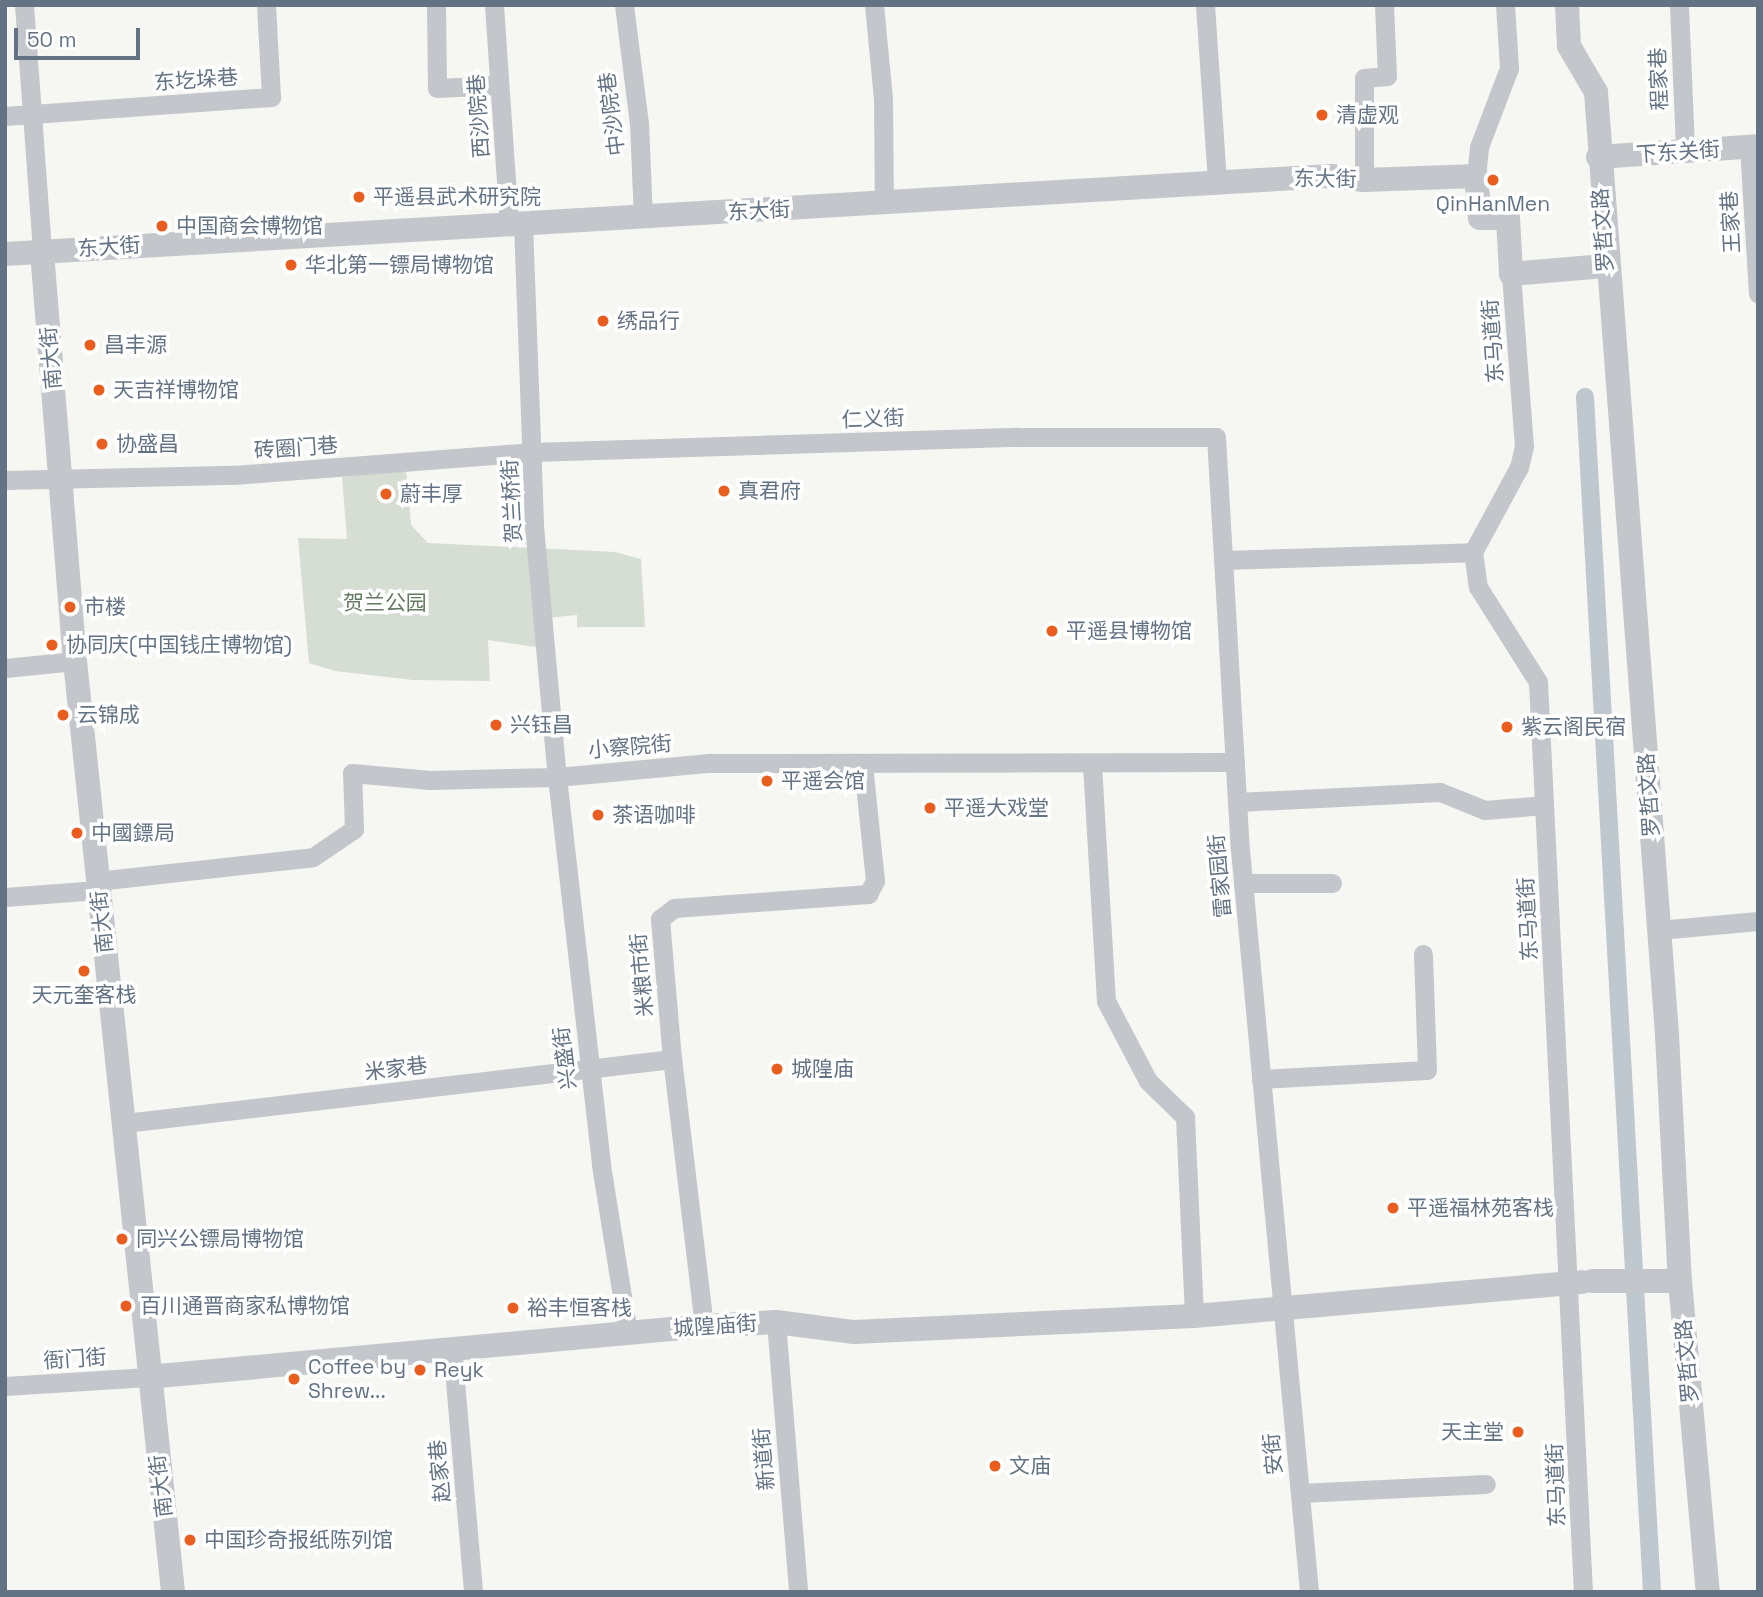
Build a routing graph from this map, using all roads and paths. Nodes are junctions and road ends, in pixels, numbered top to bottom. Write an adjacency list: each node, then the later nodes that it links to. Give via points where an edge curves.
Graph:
1 (24, 5): 13 (street)
2 (266, 5): 13 (street, 东圪垛巷, via 271,97)
3 (436, 5): 12 (street, via 437,88)
4 (494, 5): 12 (street, 西沙院巷)
5 (624, 5): 22 (street, 中沙院巷, via 639,123)
6 (874, 5): 21 (street, via 883,98)
7 (1205, 5): 20 (street)
8 (1384, 5): 19 (street, via 1387,76 1363,78)
9 (1505, 5): 18 (street, via 1509,68 1479,147)
10 (1567, 5): 17 (street, 罗哲文路, via 1569,46 1596,92)
11 (1679, 5): 16 (street, 程家巷)
12 (499, 85): 23 (street, 西沙院巷)
13 (32, 115): 14 (street); 24 (street)
14 (5, 116)
15 (1753, 147): 16 (street, 下东关街); 28 (street, 王家巷)
16 (1685, 151): 17 (street, 下东关街)
17 (1598, 157): 26 (street, 罗哲文路)
18 (1476, 176): 19 (street, 东大街); 27 (street, via 1480,218 1508,218)
19 (1364, 180): 20 (street, 东大街, via 1331,176)
20 (1217, 183): 21 (street, 东大街)
21 (884, 204): 22 (street, 东大街)
22 (643, 217): 23 (street, 东大街)
23 (516, 223): 24 (street, 东大街); 30 (street, 贺兰桥街)
24 (42, 252): 25 (street, 东大街); 31 (street, 南大街)
25 (5, 254)
26 (1605, 266): 27 (street); 48 (street, 罗哲文路)
27 (1511, 274): 33 (street, 东马道街, via 1524,446 1519,467)
28 (1758, 294)
29 (1216, 437): 30 (street, 仁义街, via 1018,437); 34 (street, 雷家园街)
30 (532, 452): 31 (street, 砖圈门巷, via 234,475); 40 (street, 贺兰桥街)
31 (62, 479): 32 (street, 砖圈门巷); 35 (street, 南大街)
32 (5, 480)
33 (1473, 552): 34 (street); 42 (street, 东马道街, via 1478,587 1538,682)
34 (1223, 561): 37 (street, 雷家园街)
35 (75, 661): 36 (street); 45 (street, 南大街)
36 (5, 668)
37 (1235, 762): 39 (street, 小察院街); 41 (street, 雷家园街)
38 (863, 765): 39 (street, 小察院街); 40 (street, 小察院街, via 709,763); 50 (street, 米粮市街, via 875,881 868,894 674,908 660,919)
39 (1092, 765): 57 (street, via 1106,1001 1148,1081 1185,1117)
40 (557, 777): 45 (street, 小察院街, via 430,780 352,773 354,829 313,856); 51 (street, 兴盛街)
41 (1237, 802): 42 (street, via 1440,792 1485,810); 43 (street, 雷家园街)
42 (1544, 805): 55 (street, 东马道街)
43 (1243, 883): 44 (street); 52 (street, 雷家园街)
44 (1332, 883)
45 (98, 886): 46 (street); 53 (street, 南大街)
46 (5, 897)
47 (1758, 921): 48 (street)
48 (1659, 930): 54 (street, 罗哲文路)
49 (1423, 954): 52 (street, via 1427,1070)
50 (671, 1059): 51 (street, 米家巷); 59 (street, 米粮市街)
51 (589, 1069): 53 (street, 米家巷); 60 (street, 兴盛街)
52 (1261, 1079): 56 (street, 雷家园街)
53 (125, 1124): 62 (street, 南大街)
54 (1680, 1281): 55 (street, 城隍庙街); 71 (street, 罗哲文路)
55 (1581, 1282): 56 (street, 城隍庙街); 70 (street, 东马道街)
56 (1283, 1311): 57 (street, 城隍庙街); 65 (street, 安街)
57 (1194, 1315): 58 (street, 城隍庙街, via 854,1332)
58 (776, 1322): 59 (street, 城隍庙街); 68 (street, 新道街)
59 (704, 1326): 60 (street, 城隍庙街)
60 (628, 1333): 61 (street, 城隍庙街)
61 (452, 1346): 62 (street, 城隍庙街); 67 (street, 赵家巷)
62 (148, 1377): 63 (street, 衙门街); 66 (street, 南大街)
63 (5, 1386)
64 (1486, 1484): 65 (street)
65 (1300, 1493): 69 (street, 安街)
66 (173, 1592)
67 (473, 1592)
68 (798, 1592)
69 (1310, 1592)
70 (1583, 1592)
71 (1708, 1592)

